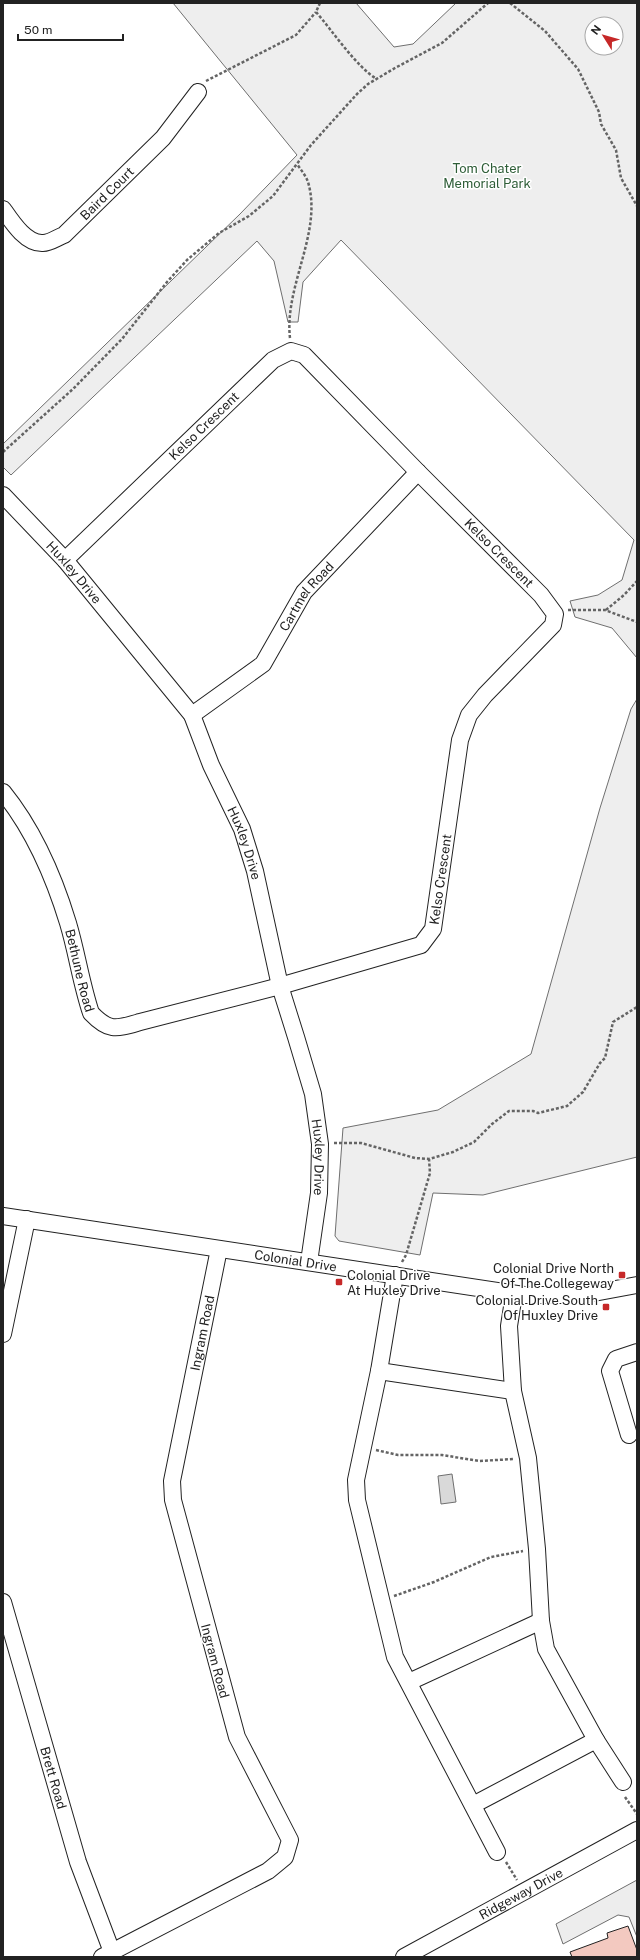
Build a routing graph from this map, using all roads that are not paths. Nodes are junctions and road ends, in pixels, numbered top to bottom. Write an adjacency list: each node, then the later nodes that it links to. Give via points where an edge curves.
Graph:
1 (198, 92): 2 (street, Baird Court, via 163,138 64,235 44,243 32,242 15,226)
2 (3, 209)
3 (418, 472): 5 (street, Kelso Crescent, via 304,355 291,351 274,360); 6 (street, Cartmel Road, via 304,592 263,664); 8 (street, Kelso Crescent, via 541,595 555,614 553,625 469,715 460,740 433,930 421,944)
4 (3, 494): 5 (street, Huxley Drive)
5 (65, 560): 6 (street, Huxley Drive)
6 (192, 715): 8 (street, Huxley Drive, via 242,829 255,871)
7 (3, 792): 8 (street, Bethune Road, via 16,808 45,862 68,922 91,1013 101,1023 118,1029)
8 (280, 986): 12 (street, Huxley Drive, via 312,1094 320,1144 319,1193)
9 (3, 1216): 10 (street, Colonial Drive)
10 (27, 1219): 11 (street, Colonial Drive); 16 (street)
11 (219, 1249): 12 (street, Colonial Drive); 29 (street, Ingram Road, via 172,1481 173,1500 237,1737 290,1840 285,1857 268,1871)
12 (309, 1262): 13 (street, Colonial Drive)
13 (395, 1275): 15 (street, Colonial Drive); 18 (street)
14 (637, 1285): 15 (street, Colonial Drive, via 583,1295)
15 (514, 1294): 19 (street, via 510,1326)
16 (3, 1334)
17 (637, 1352): 20 (street, via 616,1359 610,1371)
18 (379, 1371): 19 (street); 23 (street, via 356,1480 357,1500 395,1657)
19 (513, 1391): 22 (street, via 528,1458)
20 (629, 1435)
21 (3, 1602): 29 (street, Brett Road)
22 (541, 1620): 23 (street); 24 (street, via 546,1649)
23 (409, 1682): 26 (street)
24 (596, 1740): 25 (street); 26 (street)
25 (623, 1782)
26 (473, 1805): 28 (street)
27 (637, 1830): 30 (street, Ridgeway Drive)
28 (497, 1852)
29 (107, 1954)
30 (404, 1957)

